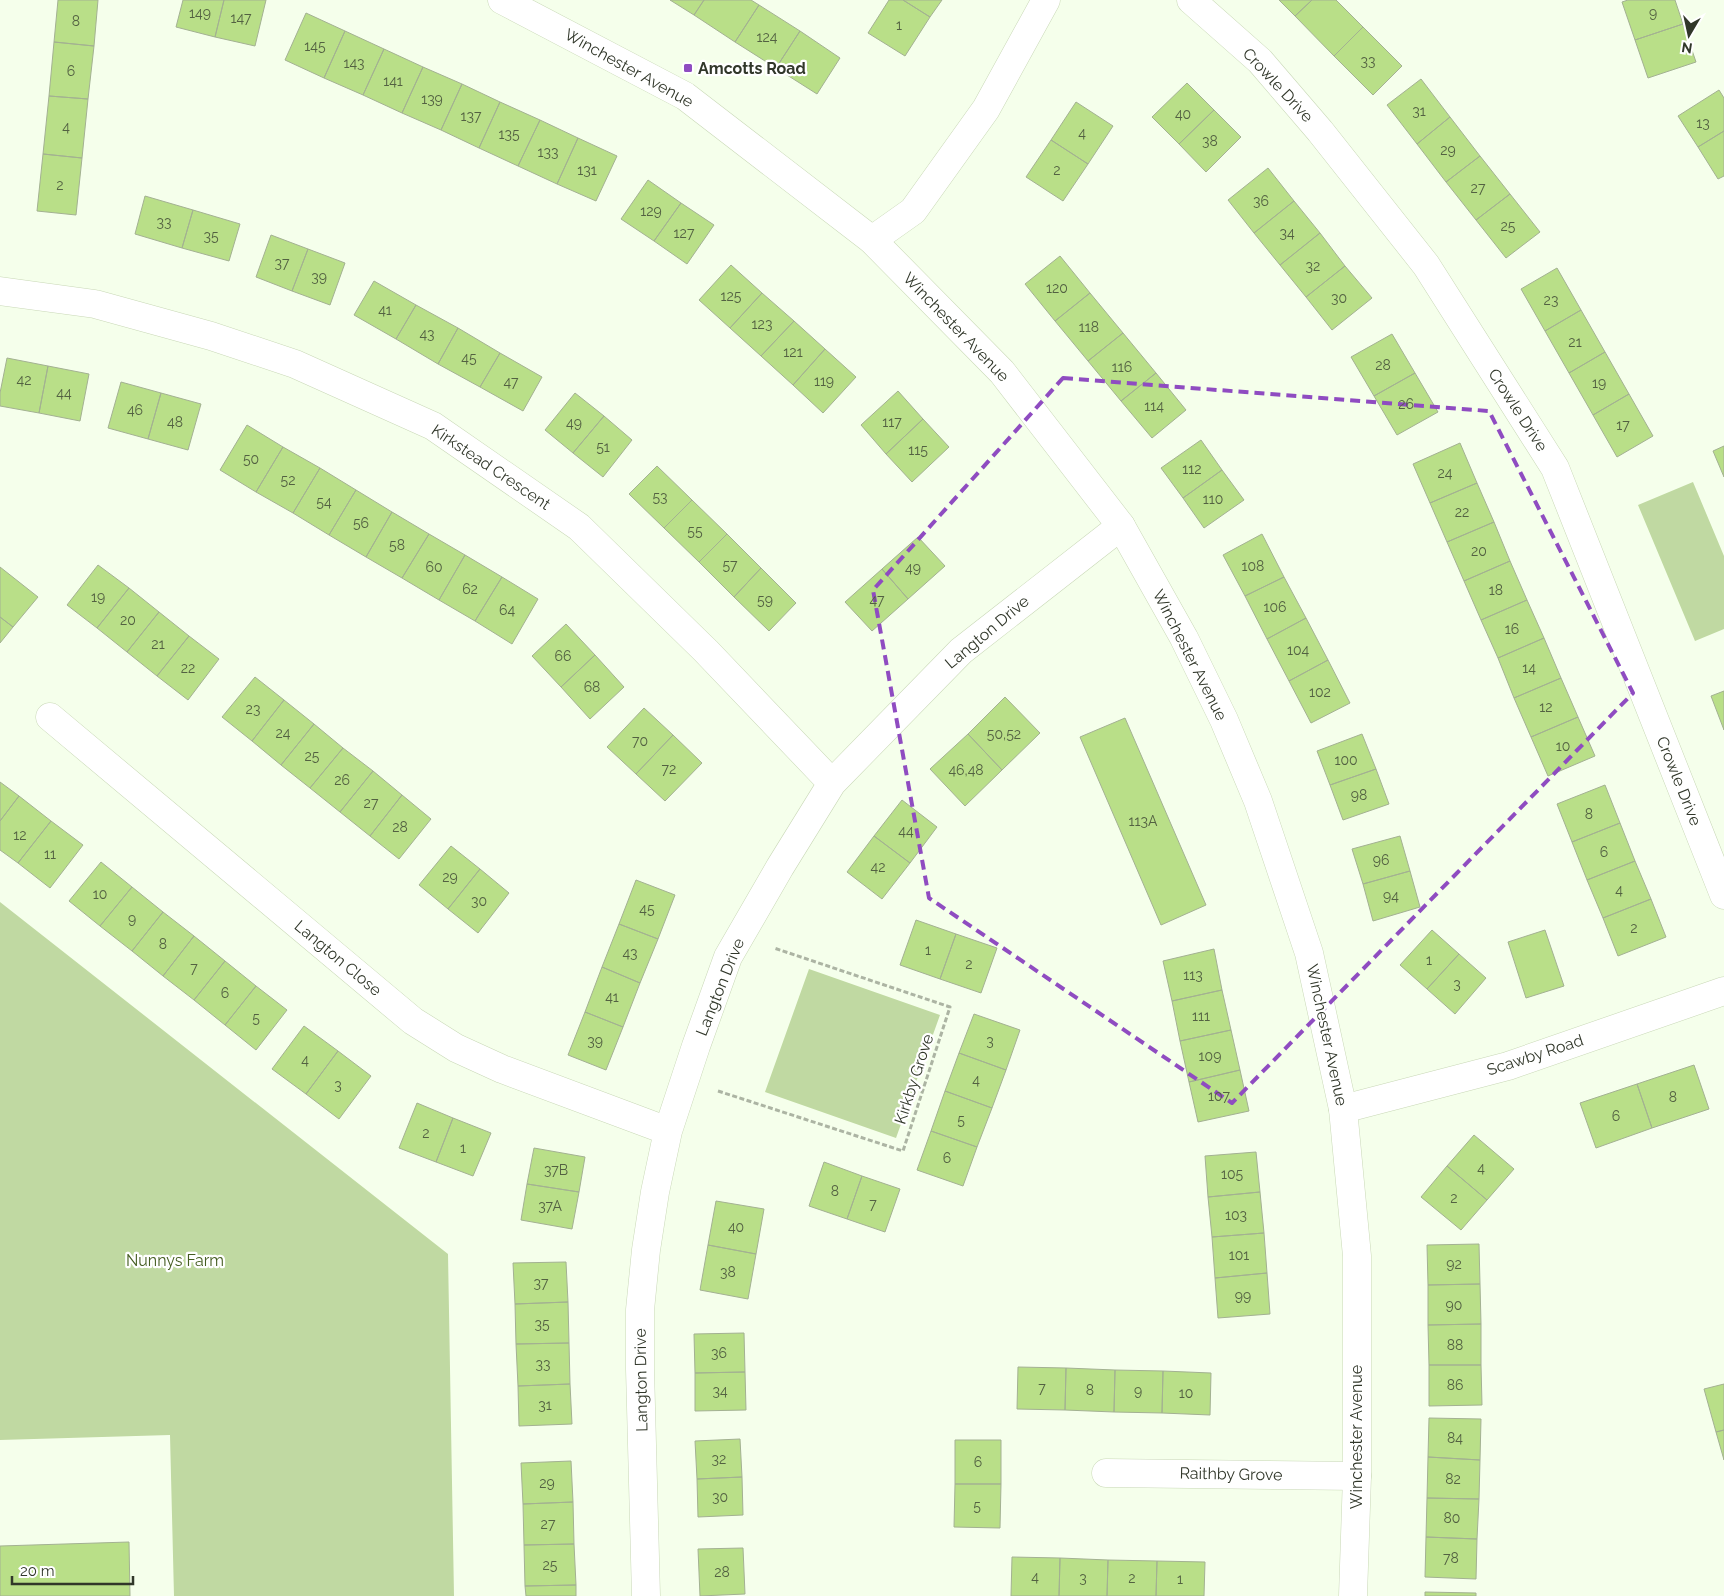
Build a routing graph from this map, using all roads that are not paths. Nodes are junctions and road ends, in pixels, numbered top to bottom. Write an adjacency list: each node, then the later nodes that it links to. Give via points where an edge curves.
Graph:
1 (502, 0): 4 (street, Winchester Avenue, via 684,96)
2 (1046, 0): 4 (street, via 986,109 913,211)
3 (1191, 0): 9 (street, Crowle Drive, via 1260,61 1414,250 1555,468)
4 (872, 240): 6 (street, Winchester Avenue, via 1002,372)
5 (0, 291): 8 (street, Kirkstead Crescent, via 94,304 211,336 295,364 433,426 579,527 706,650)
6 (1121, 526): 8 (street, Langton Drive, via 961,650); 11 (street, Winchester Avenue, via 1184,638 1224,720 1258,801 1309,953)
7 (50, 717): 12 (street, Langton Close, via 413,1021 456,1048 502,1069)
8 (832, 783): 12 (street, Langton Drive, via 728,957)
9 (1724, 895)
10 (1724, 990): 11 (street, Scawby Road, via 1508,1066)
11 (1343, 1109): 14 (street, Winchester Avenue, via 1357,1256)
12 (668, 1131): 15 (street, Langton Drive, via 655,1192 640,1310)
13 (1106, 1473): 14 (street, Raithby Grove)
14 (1357, 1476): 16 (street, Winchester Avenue)
15 (646, 1596)
16 (1353, 1596)

